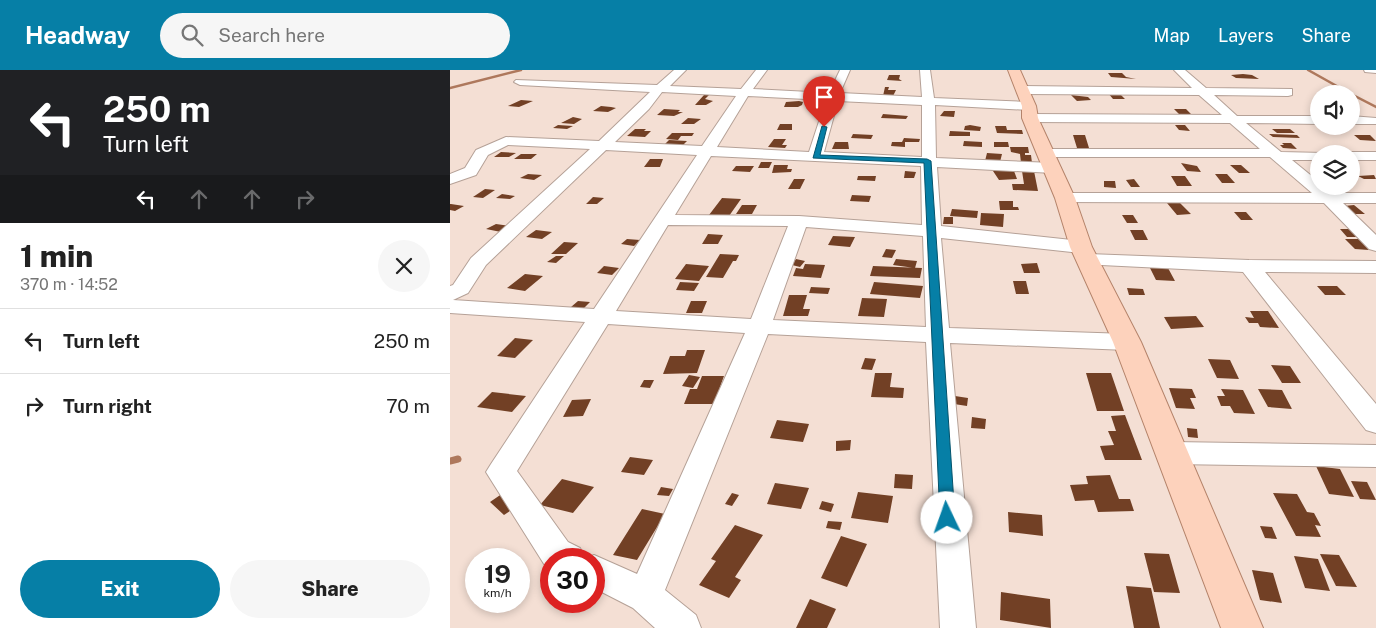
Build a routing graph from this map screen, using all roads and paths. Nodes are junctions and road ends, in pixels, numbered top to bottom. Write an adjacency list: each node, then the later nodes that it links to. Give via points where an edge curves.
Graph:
1 (681, 70): 9 (street)
2 (762, 70): 12 (street)
3 (845, 70): 14 (street)
4 (925, 70): 15 (street)
5 (1180, 70): 10 (street)
6 (1369, 70): 7 (street)
7 (1376, 72)
8 (520, 82): 9 (street)
9 (658, 90): 12 (street); 20 (street)
10 (1205, 92): 11 (street); 13 (street); 16 (street)
11 (1288, 92)
12 (744, 93): 14 (street); 21 (street)
13 (1024, 96): 15 (street); 16 (street); 28 (main road)
14 (833, 97): 15 (street); 26 (street)
15 (930, 102): 27 (street)
16 (1233, 120): 17 (street); 22 (street)
17 (1310, 120)
18 (1360, 120): 19 (street)
19 (1372, 121)
20 (601, 146): 21 (street); 29 (street, via 506,141 481,153 476,168 470,173); 40 (street, via 478,262 461,289)
21 (706, 152): 26 (street); 33 (street)
22 (1277, 155): 23 (street); 28 (street); 30 (street)
23 (1310, 156)
24 (1360, 156): 25 (street)
25 (1376, 156)
26 (816, 157): 27 (street)
27 (927, 161): 28 (street); 35 (street)
28 (1050, 161): 31 (main road)
29 (450, 179)
30 (1327, 197): 31 (street); 32 (street); 36 (street)
31 (1065, 198): 37 (main road)
32 (1376, 198)
33 (663, 220): 34 (street); 42 (street)
34 (798, 221): 35 (street); 43 (street)
35 (932, 231): 37 (street); 44 (street)
36 (1376, 246)
37 (1084, 254): 38 (street); 45 (main road)
38 (1249, 266): 39 (street); 46 (street)
39 (1376, 267)
40 (450, 294)
41 (450, 306): 42 (street)
42 (598, 317): 43 (street); 49 (street, via 501,472)
43 (760, 325): 44 (street); 51 (street)
44 (936, 337): 45 (street); 53 (street, via 947,518)
45 (1127, 342): 47 (main road)
46 (1376, 423)
47 (1172, 453): 48 (street); 54 (main road)
48 (1376, 456)
49 (553, 548)
50 (605, 576): 51 (street)
51 (645, 596): 52 (street)
52 (683, 628)
53 (958, 628)
54 (1242, 628)

